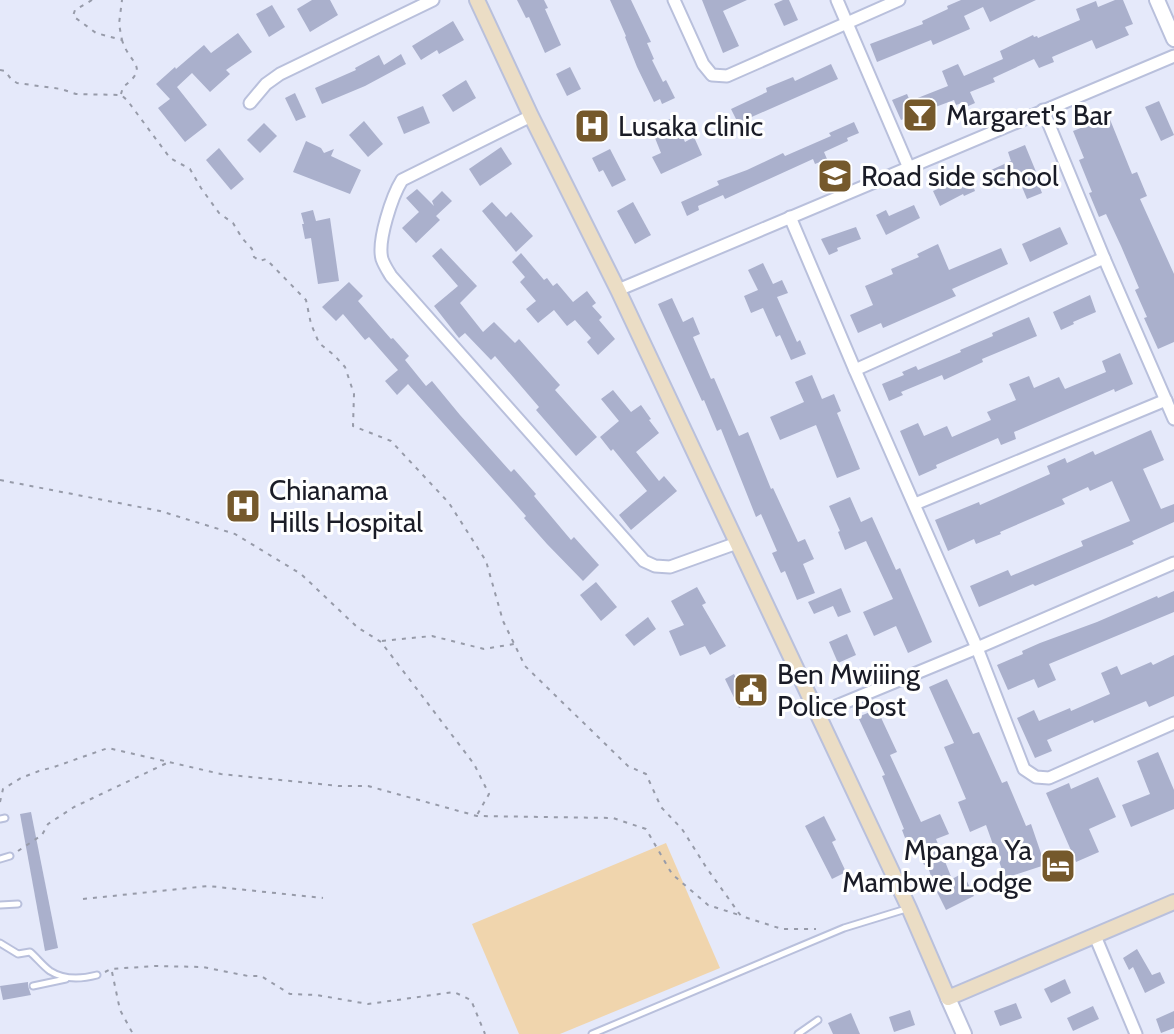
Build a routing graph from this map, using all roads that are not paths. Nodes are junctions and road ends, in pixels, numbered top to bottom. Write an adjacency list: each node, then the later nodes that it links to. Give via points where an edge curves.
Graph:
1 (433, 0): 10 (street, via 280,74)
2 (477, 0): 12 (main road)
3 (674, 0): 7 (street, via 712,75 727,76)
4 (837, 0): 7 (street)
5 (899, 0): 7 (street)
6 (1157, 0): 8 (street)
7 (848, 24): 13 (street)
8 (1174, 39)
9 (1174, 56): 11 (street)
10 (250, 103)
11 (1043, 110): 13 (street); 15 (street)
12 (531, 116): 16 (main road); 21 (street, via 402,180 393,194 382,260 644,561 670,567)
13 (909, 168): 14 (street)
14 (790, 217): 16 (street); 17 (street)
15 (1104, 258): 17 (street); 18 (street)
16 (618, 290): 21 (main road)
17 (855, 370): 20 (street)
18 (1166, 400): 19 (street); 20 (street)
19 (1174, 419)
20 (915, 504): 23 (street)
21 (737, 543): 24 (main road)
22 (1174, 563): 23 (street)
23 (977, 648): 24 (street); 25 (street, via 1024,769 1036,777 1049,778)
24 (817, 714): 31 (main road)
25 (1174, 723)
26 (10, 856): 27 (lane)
27 (0, 859)
28 (1174, 902): 32 (main road)
29 (18, 904): 30 (lane)
30 (0, 905)
31 (909, 908): 37 (main road); 39 (lane, via 844,928)
32 (1095, 936): 37 (main road); 42 (street)
33 (0, 943): 35 (lane, via 18,954 30,952 49,971)
34 (97, 975): 35 (lane)
35 (71, 978): 36 (lane)
36 (33, 986)
37 (948, 998): 41 (street)
38 (818, 1020): 40 (lane)
39 (592, 1034)
40 (798, 1034)
41 (964, 1034)
42 (1136, 1034)

